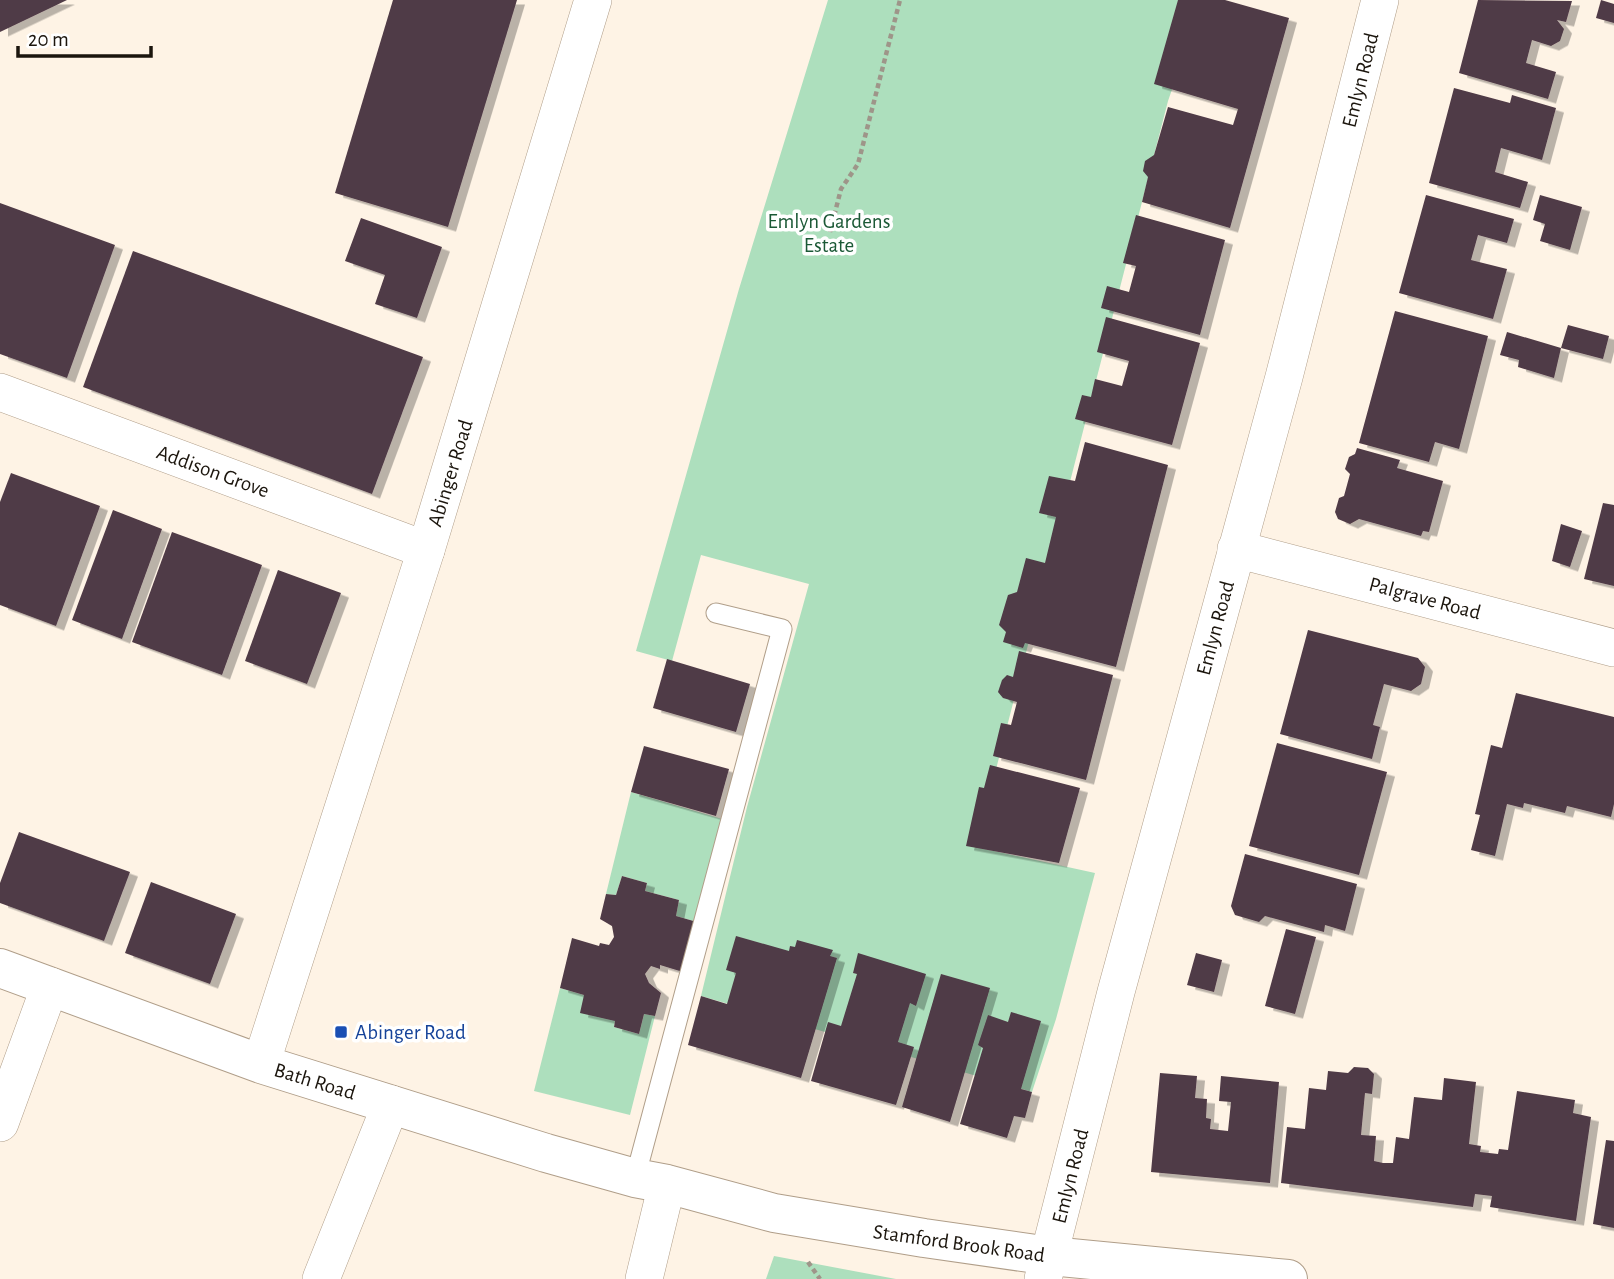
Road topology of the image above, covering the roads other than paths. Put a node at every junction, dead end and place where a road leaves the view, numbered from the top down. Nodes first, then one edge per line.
1 (593, 0) edge
2 (1380, 0) edge
3 (0, 392) edge
4 (1237, 549) junction
5 (426, 550) junction
6 (716, 613) dead end
7 (1614, 648) edge
8 (0, 968) edge
9 (51, 986) junction
10 (261, 1064) junction
11 (391, 1104) junction
12 (0, 1124) edge
13 (651, 1181) junction
14 (1047, 1268) edge
15 (321, 1279) edge
16 (644, 1279) edge
17 (1288, 1279) edge

1 - 5 street, Abinger Road
2 - 4 street, Emlyn Road
3 - 5 street, Addison Grove
4 - 7 street, Palgrave Road
4 - 14 street, Emlyn Road
5 - 10 street, Abinger Road
6 - 13 lane
8 - 9 main road, Bath Road
9 - 10 main road, Bath Road
9 - 12 street
10 - 11 main road, Bath Road
11 - 13 main road, Bath Road
11 - 15 street
13 - 14 main road, Stamford Brook Road
13 - 16 street
14 - 17 main road, Stamford Brook Road

